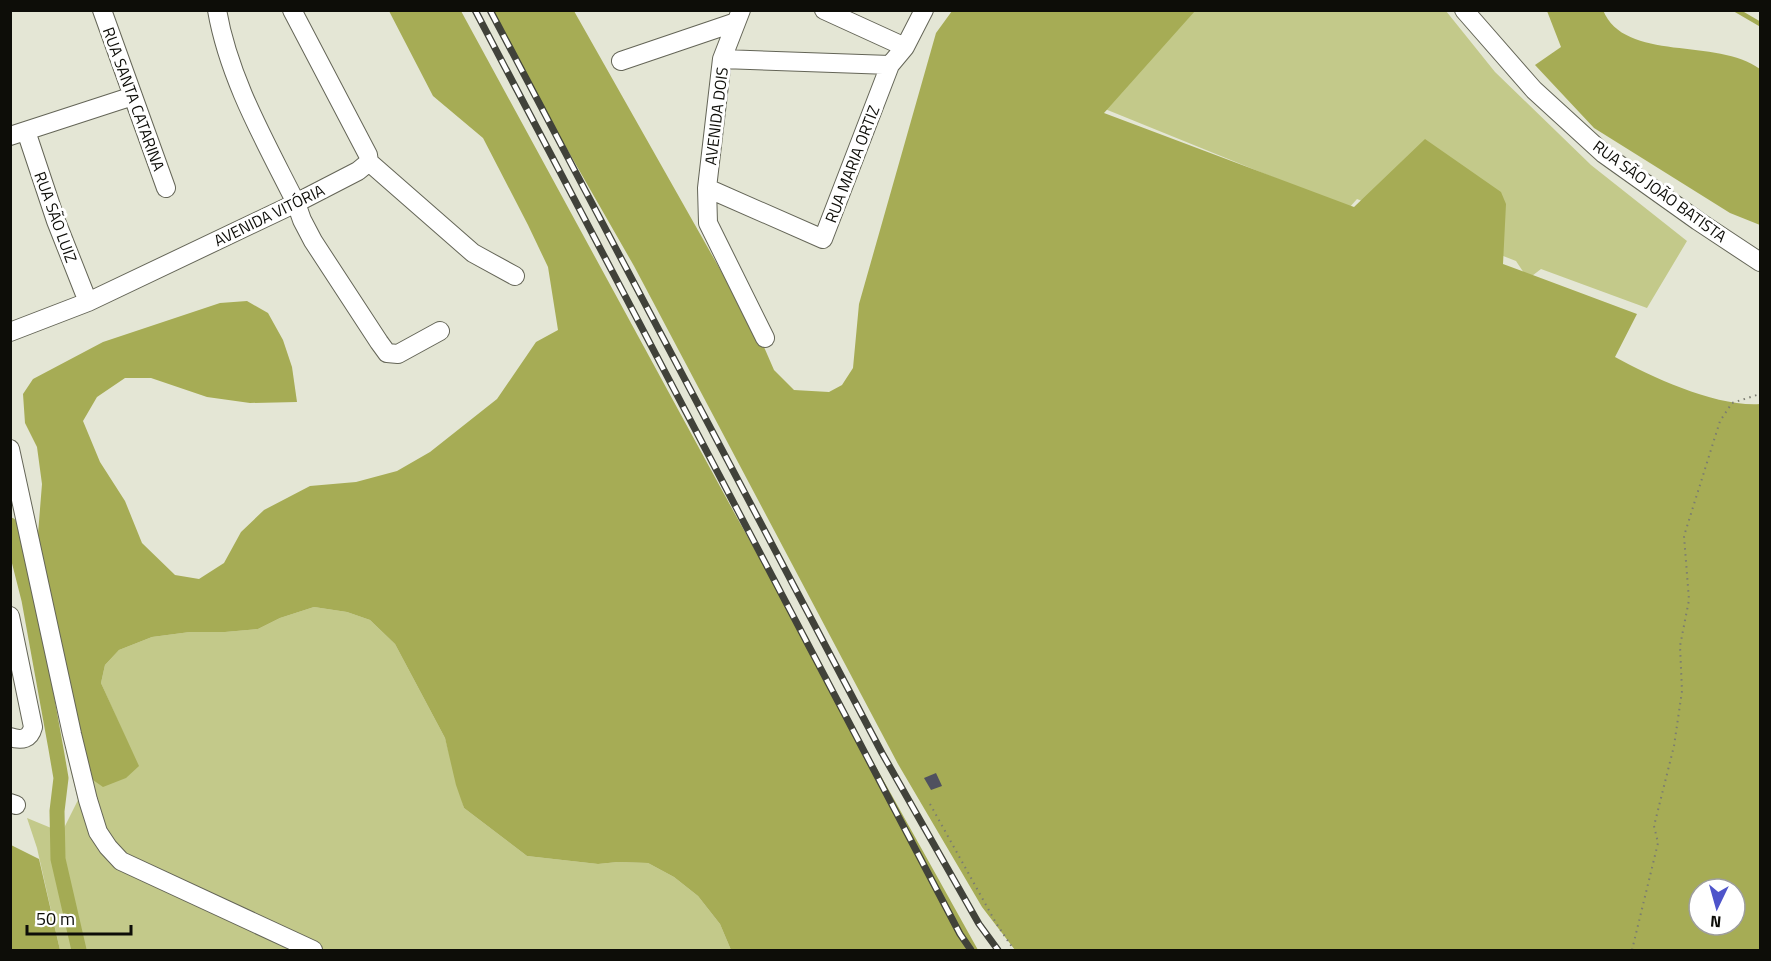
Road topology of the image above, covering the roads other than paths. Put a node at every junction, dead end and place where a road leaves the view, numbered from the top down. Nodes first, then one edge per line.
1 (102, 10) edge
2 (217, 10) edge
3 (292, 10) edge
4 (824, 10) edge
5 (924, 10) edge
6 (1464, 10) edge
7 (739, 16) edge
8 (905, 47) junction
9 (723, 59) junction
10 (621, 61) dead end
11 (890, 64) junction
12 (133, 96) junction
13 (18, 134) edge
14 (369, 162) junction
15 (166, 188) dead end
16 (707, 188) junction
17 (296, 203) junction
18 (1761, 262) edge
19 (515, 276) dead end
20 (88, 302) junction
21 (440, 331) dead end
22 (10, 332) edge
23 (765, 338) dead end
24 (10, 449) edge
25 (11, 618) edge
26 (17, 677) edge
27 (12, 737) edge
28 (313, 951) edge

1 - 12 street, RUA SANTA CATARINA
2 - 17 street
3 - 14 street
4 - 8 street
5 - 8 street, RUA MARIA ORTIZ
6 - 18 street, RUA SÃO JOÃO BATISTA
7 - 9 street, AVENIDA DOIS
7 - 10 street
8 - 11 street, RUA MARIA ORTIZ
9 - 11 street
9 - 16 street, AVENIDA DOIS
11 - 16 street, RUA MARIA ORTIZ
12 - 13 street, RUA SÃO LUIZ
12 - 15 street, RUA SANTA CATARINA
13 - 20 street, RUA SÃO LUIZ
14 - 17 street, AVENIDA VITÓRIA
14 - 19 street
16 - 23 street, AVENIDA DOIS
17 - 20 street, AVENIDA VITÓRIA
17 - 21 street
20 - 22 street, AVENIDA VITÓRIA
24 - 28 street
25 - 26 street
26 - 27 street

